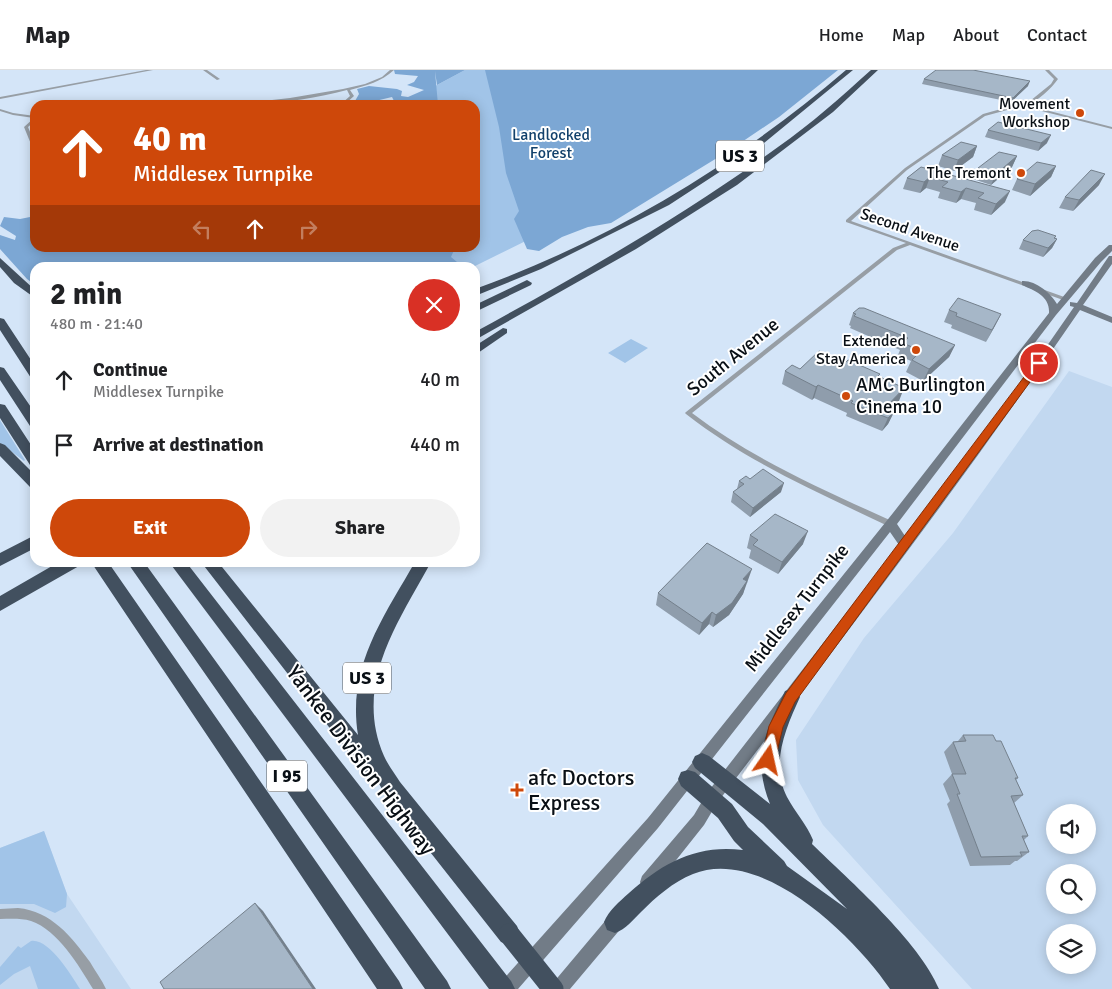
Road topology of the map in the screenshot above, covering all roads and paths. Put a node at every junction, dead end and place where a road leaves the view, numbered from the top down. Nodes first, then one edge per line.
1 (151, 70) edge
2 (205, 70) edge
3 (392, 70) edge
4 (850, 70) edge
5 (875, 70) edge
6 (1047, 70) edge
7 (218, 79) dead end
8 (348, 89) junction
9 (0, 98) edge
10 (279, 100) edge
11 (348, 100) edge
12 (1032, 106) junction
13 (1022, 107) junction
14 (0, 110) edge
15 (30, 117) edge
16 (30, 123) edge
17 (1112, 128) edge
18 (30, 137) edge
19 (621, 228) junction
20 (641, 243) junction
21 (911, 243) junction
22 (1112, 247) edge
23 (1112, 258) edge
24 (0, 261) edge
25 (1025, 283) junction
26 (30, 291) edge
27 (480, 291) edge
28 (1066, 299) junction
29 (1080, 304) junction
30 (480, 307) edge
31 (1053, 313) junction
32 (1112, 313) edge
33 (1112, 320) edge
34 (0, 321) edge
35 (8, 334) junction
36 (480, 334) edge
37 (480, 347) edge
38 (30, 355) edge
39 (30, 367) edge
40 (0, 371) edge
41 (0, 408) edge
42 (30, 415) edge
43 (0, 448) edge
44 (30, 454) edge
45 (30, 478) edge
46 (891, 524) junction
47 (30, 544) edge
48 (905, 545) junction
49 (0, 560) edge
50 (65, 567) edge
51 (102, 567) edge
52 (139, 567) edge
53 (181, 567) edge
54 (213, 567) edge
55 (420, 567) edge
56 (0, 604) edge
57 (790, 698) junction
58 (702, 762) junction
59 (688, 778) junction
60 (725, 781) junction
61 (400, 798) junction
62 (712, 798) junction
63 (829, 875) junction
64 (800, 887) junction
65 (0, 914) edge
66 (615, 922) junction
67 (100, 989) edge
68 (391, 989) edge
69 (439, 989) edge
70 (504, 989) edge
71 (553, 989) edge
72 (559, 989) edge
73 (904, 989) edge
74 (927, 989) edge

1 - 9 street
2 - 7 street
3 - 8 street
4 - 19 highway, US 3
5 - 20 highway, US 3
6 - 12 street
8 - 10 street
8 - 11 street
12 - 13 street, Second Avenue
12 - 13 street
12 - 17 street, Second Avenue
13 - 21 street, Second Avenue
14 - 15 street
16 - 18 street
19 - 27 highway
19 - 30 highway, US 3
20 - 36 highway
20 - 37 highway, US 3
21 - 25 street, Second Avenue
21 - 46 street, South Avenue
22 - 28 main road, Middlesex Turnpike
23 - 29 main road
24 - 26 highway
25 - 28 street, Second Avenue
25 - 31 main road
28 - 29 main road
28 - 31 main road, Middlesex Turnpike
29 - 32 main road
29 - 33 main road
29 - 48 main road
31 - 46 main road, Middlesex Turnpike
34 - 35 highway
35 - 38 highway
35 - 39 highway
40 - 42 highway
41 - 44 highway
43 - 45 highway
46 - 48 main road
46 - 58 main road, Middlesex Turnpike
47 - 49 highway
48 - 57 main road
50 - 56 highway
51 - 68 highway
52 - 69 highway, I 95
53 - 70 highway, Yankee Division Highway / I 95
54 - 61 highway
55 - 61 highway, US 3
57 - 60 main road
57 - 63 highway
58 - 59 main road, Middlesex Turnpike
58 - 60 highway
59 - 62 highway
59 - 70 main road, Middlesex Turnpike
60 - 62 main road
60 - 63 highway
61 - 71 highway, US 3, bridge
62 - 64 highway
62 - 66 main road
63 - 74 highway
64 - 66 highway
64 - 73 highway
65 - 67 street
66 - 72 main road

